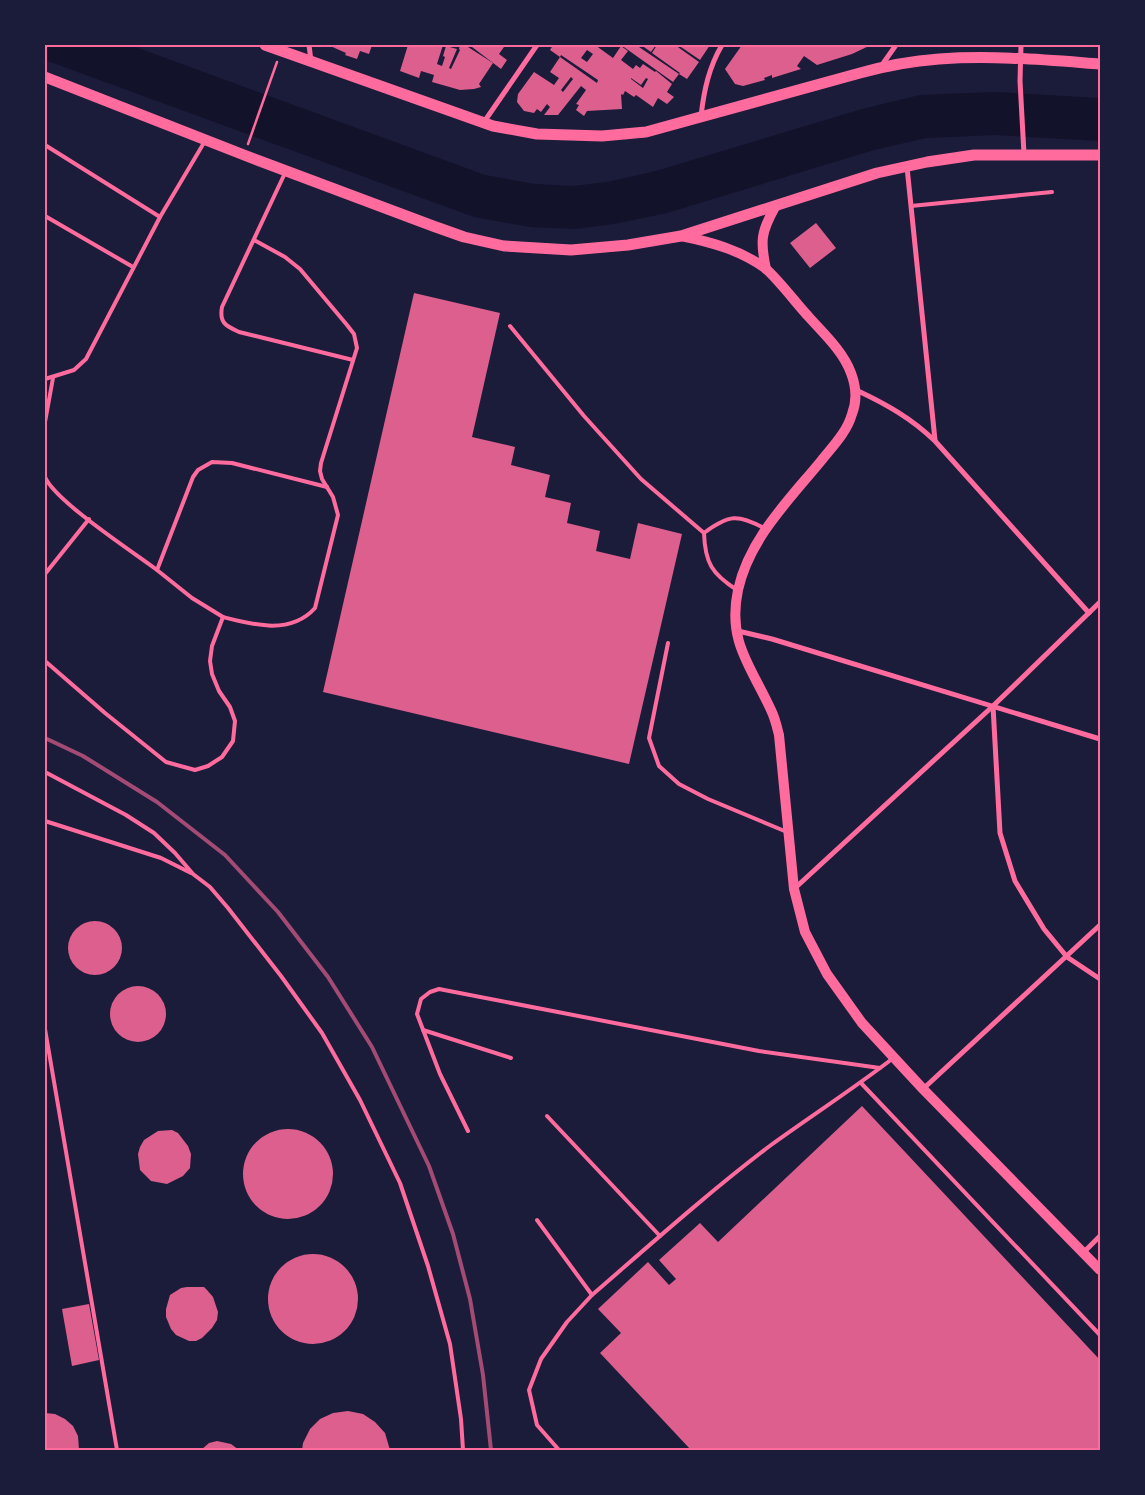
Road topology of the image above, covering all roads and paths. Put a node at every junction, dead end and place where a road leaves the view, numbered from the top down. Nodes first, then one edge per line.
1 (265, 45) edge
2 (309, 45) edge
3 (536, 45) edge
4 (722, 45) edge
5 (896, 45) edge
6 (1021, 45) edge
7 (281, 51) junction
8 (1020, 58) junction
9 (311, 61) junction
10 (1100, 64) edge
11 (881, 67) junction
12 (45, 77) edge
13 (701, 118) junction
14 (484, 122) junction
15 (251, 137) dead end
16 (206, 140) junction
17 (45, 145) edge
18 (1024, 154) junction
19 (1100, 155) edge
20 (907, 167) junction
21 (286, 171) junction
22 (1052, 192) dead end
23 (911, 206) junction
24 (775, 207) junction
25 (45, 216) edge
26 (160, 217) junction
27 (681, 236) junction
28 (254, 240) junction
29 (133, 267) junction
30 (766, 269) junction
31 (510, 326) dead end
32 (353, 360) junction
33 (53, 378) junction
34 (45, 379) edge
35 (856, 390) junction
36 (45, 422) edge
37 (935, 441) junction
38 (45, 477) edge
39 (327, 487) junction
40 (89, 519) junction
41 (766, 529) junction
42 (704, 534) junction
43 (157, 570) junction
44 (45, 574) edge
45 (738, 591) junction
46 (1100, 602) edge
47 (1089, 613) junction
48 (223, 617) junction
49 (737, 630) junction
50 (668, 643) dead end
51 (45, 661) edge
52 (993, 706) junction
53 (1100, 739) edge
54 (45, 772) edge
55 (45, 821) edge
56 (789, 833) junction
57 (193, 874) junction
58 (794, 889) junction
59 (1100, 925) edge
60 (1067, 957) junction
61 (1100, 979) edge
62 (45, 1029) edge
63 (423, 1030) junction
64 (511, 1058) dead end
65 (894, 1058) junction
66 (880, 1068) junction
67 (860, 1083) junction
68 (923, 1089) junction
69 (547, 1116) dead end
70 (468, 1131) dead end
71 (537, 1220) dead end
72 (660, 1236) junction
73 (1100, 1236) edge
74 (1084, 1252) junction
75 (1100, 1270) edge
76 (592, 1295) junction
77 (1100, 1335) edge
78 (117, 1450) edge
79 (463, 1450) edge
80 (559, 1450) edge

1 - 7 highway
2 - 9 street
3 - 14 street
4 - 13 street
5 - 11 street
6 - 8 street
7 - 9 highway
7 - 15 path
8 - 10 highway
8 - 11 highway
8 - 18 street
9 - 14 highway
11 - 13 highway
12 - 16 highway
13 - 14 highway
16 - 21 highway
16 - 26 lane
17 - 26 lane
18 - 19 highway
18 - 20 highway
20 - 23 street
20 - 24 highway
21 - 27 highway
21 - 28 lane
22 - 23 lane
23 - 37 street
24 - 27 highway
24 - 30 main road
25 - 29 lane
26 - 29 lane
27 - 30 main road
28 - 32 lane
28 - 32 lane
29 - 33 lane
30 - 35 main road
31 - 42 lane
32 - 39 lane
33 - 34 lane
33 - 36 lane
35 - 37 street
35 - 41 main road
37 - 47 street
38 - 40 lane
39 - 43 lane
39 - 48 lane
40 - 43 lane
40 - 44 lane
41 - 42 lane
41 - 45 main road
42 - 45 lane
43 - 48 lane
45 - 49 main road
46 - 47 street
47 - 52 street
48 - 51 lane
49 - 52 street
49 - 56 main road
50 - 56 lane
52 - 53 street
52 - 58 street
52 - 60 street
54 - 57 lane
55 - 57 lane
56 - 58 main road
57 - 79 lane
58 - 65 main road
59 - 60 street
60 - 61 street
60 - 68 street
62 - 78 lane
63 - 64 lane
63 - 66 lane
63 - 70 lane
65 - 66 lane
65 - 68 main road
66 - 67 lane
67 - 72 lane
67 - 77 lane
68 - 74 main road
69 - 72 lane
71 - 76 lane
72 - 76 lane
73 - 74 street
74 - 75 main road
76 - 80 lane

